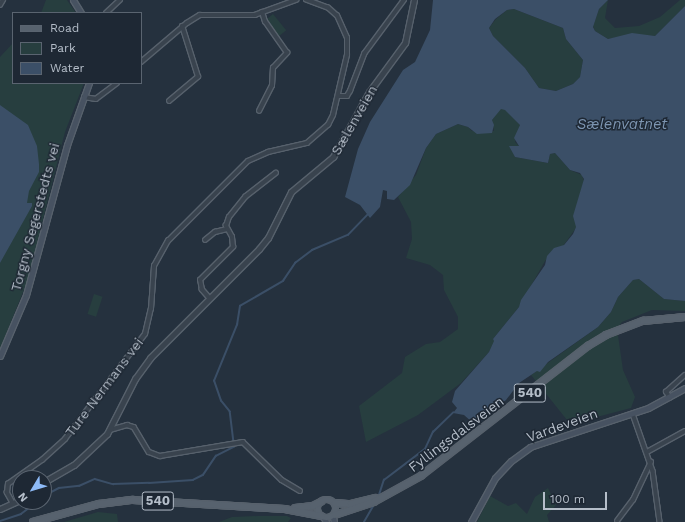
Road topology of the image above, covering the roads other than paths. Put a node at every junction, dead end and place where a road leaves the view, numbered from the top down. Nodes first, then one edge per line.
1 (3, 0) edge
2 (73, 0) edge
3 (120, 0) edge
4 (296, 0) edge
5 (306, 0) edge
6 (404, 0) edge
7 (414, 0) edge
8 (0, 5) edge
9 (80, 12) edge
10 (107, 12) edge
11 (262, 12) junction
12 (182, 26) junction
13 (142, 61) edge
14 (89, 84) edge
15 (116, 84) edge
16 (338, 96) junction
17 (84, 97) junction
18 (169, 101) dead end
19 (258, 111) dead end
20 (276, 173) dead end
21 (227, 230) junction
22 (206, 240) dead end
23 (209, 298) junction
24 (685, 317) edge
25 (0, 356) edge
26 (685, 374) edge
27 (685, 388) edge
28 (670, 398) junction
29 (633, 414) junction
30 (110, 430) junction
31 (685, 431) edge
32 (647, 452) junction
33 (651, 462) junction
34 (28, 470) edge
35 (52, 477) edge
36 (12, 481) edge
37 (300, 491) dead end
38 (386, 496) junction
39 (12, 502) edge
40 (322, 502) junction
41 (335, 503) junction
42 (12, 504) edge
43 (285, 509) junction
44 (0, 510) edge
45 (334, 518) edge
46 (324, 519) edge
47 (617, 521) edge
48 (33, 522) edge
49 (471, 522) edge
50 (660, 522) edge

1 - 8 street
2 - 9 main road
3 - 10 street
4 - 11 street
5 - 16 street, Ture Nermans vei
6 - 16 street
7 - 23 street, Sælenveien
11 - 12 street
11 - 19 street
12 - 13 street
12 - 18 street
14 - 17 main road, Torgny Segerstedts vei
15 - 17 street
16 - 34 street, Ture Nermans vei
17 - 25 main road, Torgny Segerstedts vei
20 - 21 street
21 - 22 street
21 - 23 street
23 - 30 street, Sælenveien
24 - 38 main road, Fyllingsdalsveien / 540
26 - 28 street
27 - 28 main road, Vardeveien
28 - 29 main road, Vardeveien
29 - 32 street
29 - 49 main road, Vardeveien
30 - 35 street, Sælenveien
30 - 37 street
31 - 32 street
32 - 33 street
33 - 47 street
33 - 50 street
36 - 39 street, Ture Nermans vei
38 - 41 main road, Fyllingsdalsveien / 540
38 - 45 main road, Fyllingsdalsveien / 540
40 - 41 main road, 540
40 - 43 main road, 540
40 - 46 main road
41 - 45 main road
42 - 44 street
43 - 46 main road, 540
43 - 48 main road, 540
45 - 46 main road, 540

